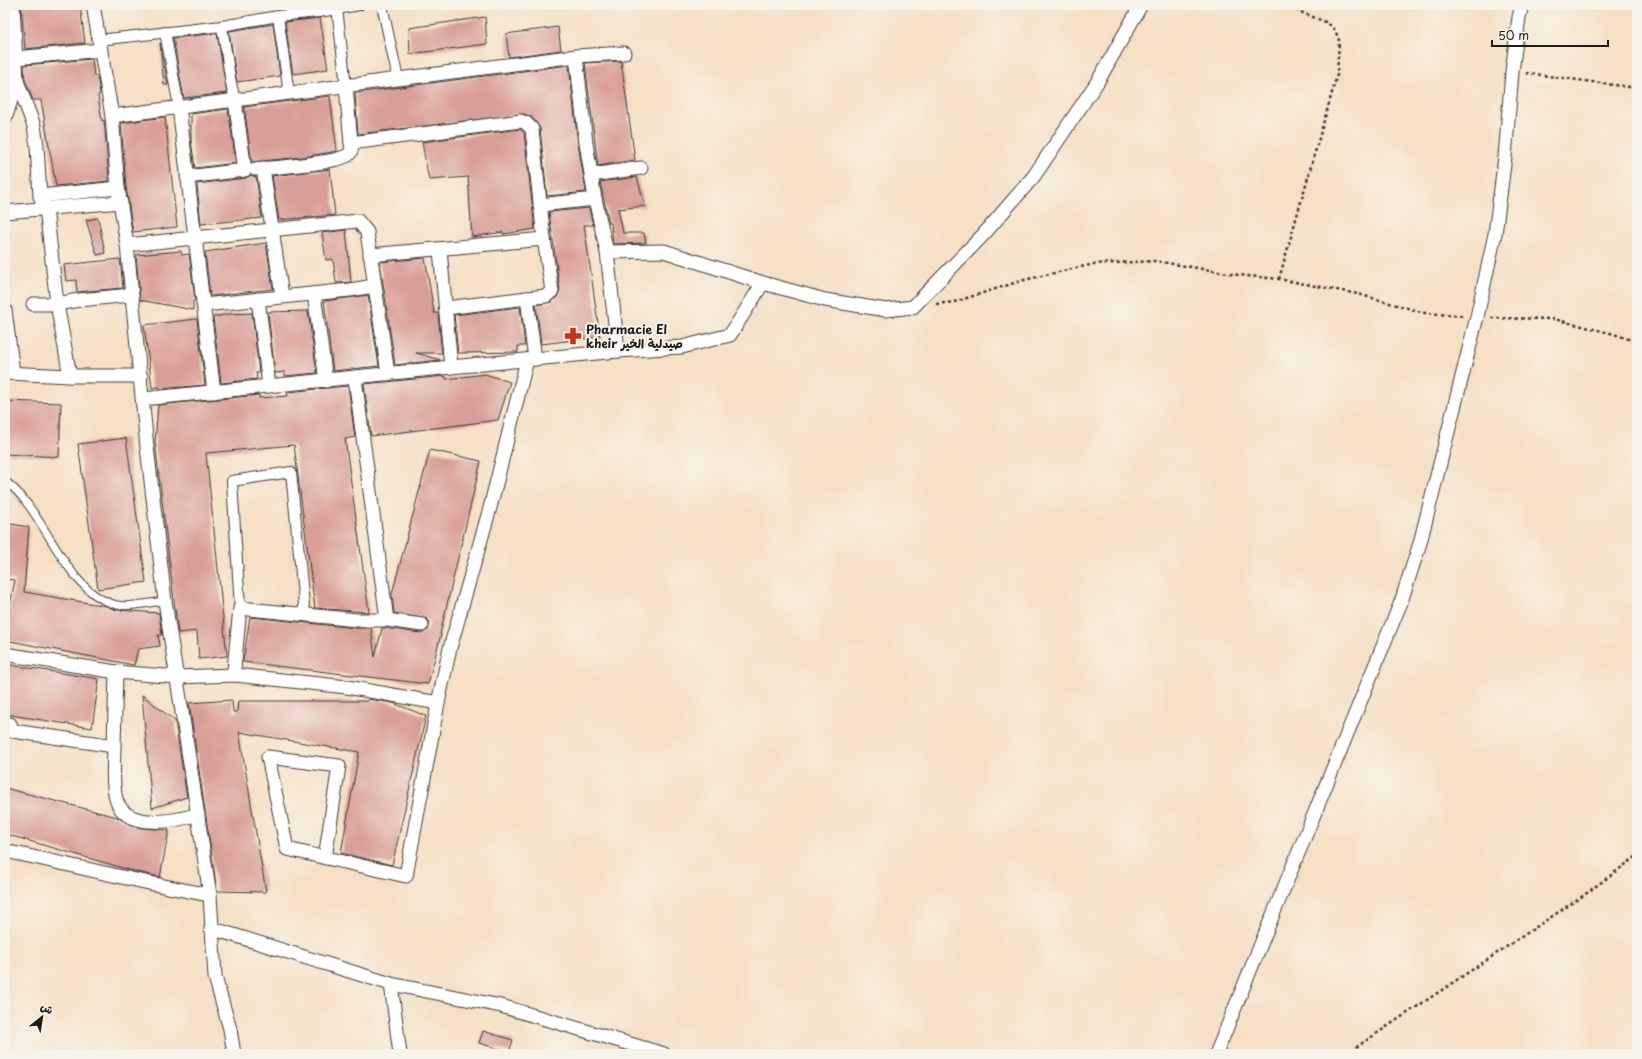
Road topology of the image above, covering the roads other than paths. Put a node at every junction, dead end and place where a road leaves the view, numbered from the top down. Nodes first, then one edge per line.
1 (13, 5) edge
2 (93, 5) edge
3 (359, 5) edge
4 (382, 5) edge
5 (1141, 5) edge
6 (1522, 5) edge
7 (337, 8) junction
8 (278, 16) junction
9 (222, 26) junction
10 (165, 32) junction
11 (100, 45) junction
12 (624, 53) dead end
13 (576, 56) junction
14 (10, 57) edge
15 (398, 79) junction
16 (17, 81) junction
17 (346, 86) junction
18 (288, 94) junction
19 (235, 100) junction
20 (179, 107) junction
21 (112, 116) junction
22 (5, 119) edge
23 (352, 143) junction
24 (262, 168) junction
25 (641, 168) dead end
26 (245, 170) junction
27 (592, 175) junction
28 (187, 177) junction
29 (118, 188) junction
30 (40, 196) junction
31 (596, 199) junction
32 (121, 202) junction
33 (540, 205) junction
34 (46, 208) junction
35 (5, 212) edge
36 (272, 230) junction
37 (195, 238) junction
38 (544, 240) junction
39 (127, 246) junction
40 (440, 250) junction
41 (607, 252) junction
42 (370, 255) junction
43 (763, 283) junction
44 (374, 286) junction
45 (314, 294) junction
46 (131, 295) junction
47 (282, 296) junction
48 (527, 298) junction
49 (258, 299) junction
50 (33, 304) dead end
51 (56, 304) junction
52 (204, 305) junction
53 (446, 308) junction
54 (5, 310) edge
55 (618, 351) junction
56 (531, 360) junction
57 (451, 367) junction
58 (9, 373) edge
59 (388, 374) junction
60 (70, 376) junction
61 (141, 376) junction
62 (355, 378) junction
63 (326, 381) junction
64 (269, 386) junction
65 (214, 392) junction
66 (143, 399) junction
67 (5, 480) edge
68 (165, 601) junction
69 (240, 608) junction
70 (305, 615) junction
71 (388, 620) junction
72 (422, 625) dead end
73 (5, 654) edge
74 (116, 672) junction
75 (235, 675) junction
76 (176, 677) junction
77 (438, 704) junction
78 (5, 726) edge
79 (114, 746) junction
80 (198, 814) junction
81 (5, 851) edge
82 (325, 858) junction
83 (210, 895) junction
84 (211, 928) junction
85 (391, 984) junction
86 (234, 1054) edge
87 (400, 1054) edge
88 (664, 1054) edge
89 (1216, 1054) edge

1 - 14 street
2 - 11 street
3 - 7 street
4 - 15 street
5 - 43 street
6 - 89 street
7 - 8 street
7 - 17 street
8 - 9 street
8 - 18 street
9 - 10 street
9 - 19 street
10 - 11 street
10 - 20 street
11 - 14 street
11 - 21 street
12 - 13 street
13 - 15 street
13 - 27 street
14 - 16 street
15 - 17 street
16 - 22 street
16 - 30 street
17 - 18 street
17 - 23 street
18 - 19 street
19 - 20 street
19 - 26 street
20 - 21 street
20 - 28 street
21 - 29 street
23 - 24 street
23 - 33 street
24 - 26 street
24 - 36 street
25 - 27 street
26 - 28 street
27 - 31 street
28 - 37 street
29 - 30 street
29 - 32 street
30 - 34 street
31 - 33 street
31 - 41 street
32 - 34 street
32 - 39 street
33 - 38 street
34 - 35 street
34 - 51 street
36 - 37 street
36 - 42 street
36 - 47 street
37 - 39 street
37 - 52 street
38 - 40 street
38 - 48 street
39 - 46 street
40 - 42 street
40 - 53 street
41 - 43 street
41 - 55 street
42 - 44 street
43 - 55 street
44 - 45 street
44 - 59 street
45 - 47 street
45 - 63 street
46 - 51 street
46 - 61 street
47 - 49 street
48 - 53 street
48 - 56 street
49 - 52 street
49 - 64 street
50 - 51 street
51 - 60 street
52 - 65 street
53 - 57 street
54 - 58 street
55 - 56 street
56 - 57 street
56 - 77 street
57 - 59 street
58 - 60 street
59 - 62 street
60 - 61 street
61 - 66 street
62 - 63 street
62 - 71 street
63 - 64 street
64 - 65 street
65 - 66 street
66 - 68 street
67 - 68 lane
68 - 76 street
69 - 70 street
69 - 70 street
69 - 75 street
70 - 71 street
71 - 72 street
73 - 74 street
74 - 76 street
74 - 79 street
75 - 76 street
75 - 77 street
76 - 80 street
77 - 82 street
78 - 79 street
79 - 80 street
80 - 83 street
81 - 83 street
82 - 82 street
83 - 84 street
84 - 85 street
84 - 86 street
85 - 87 street
85 - 88 street

